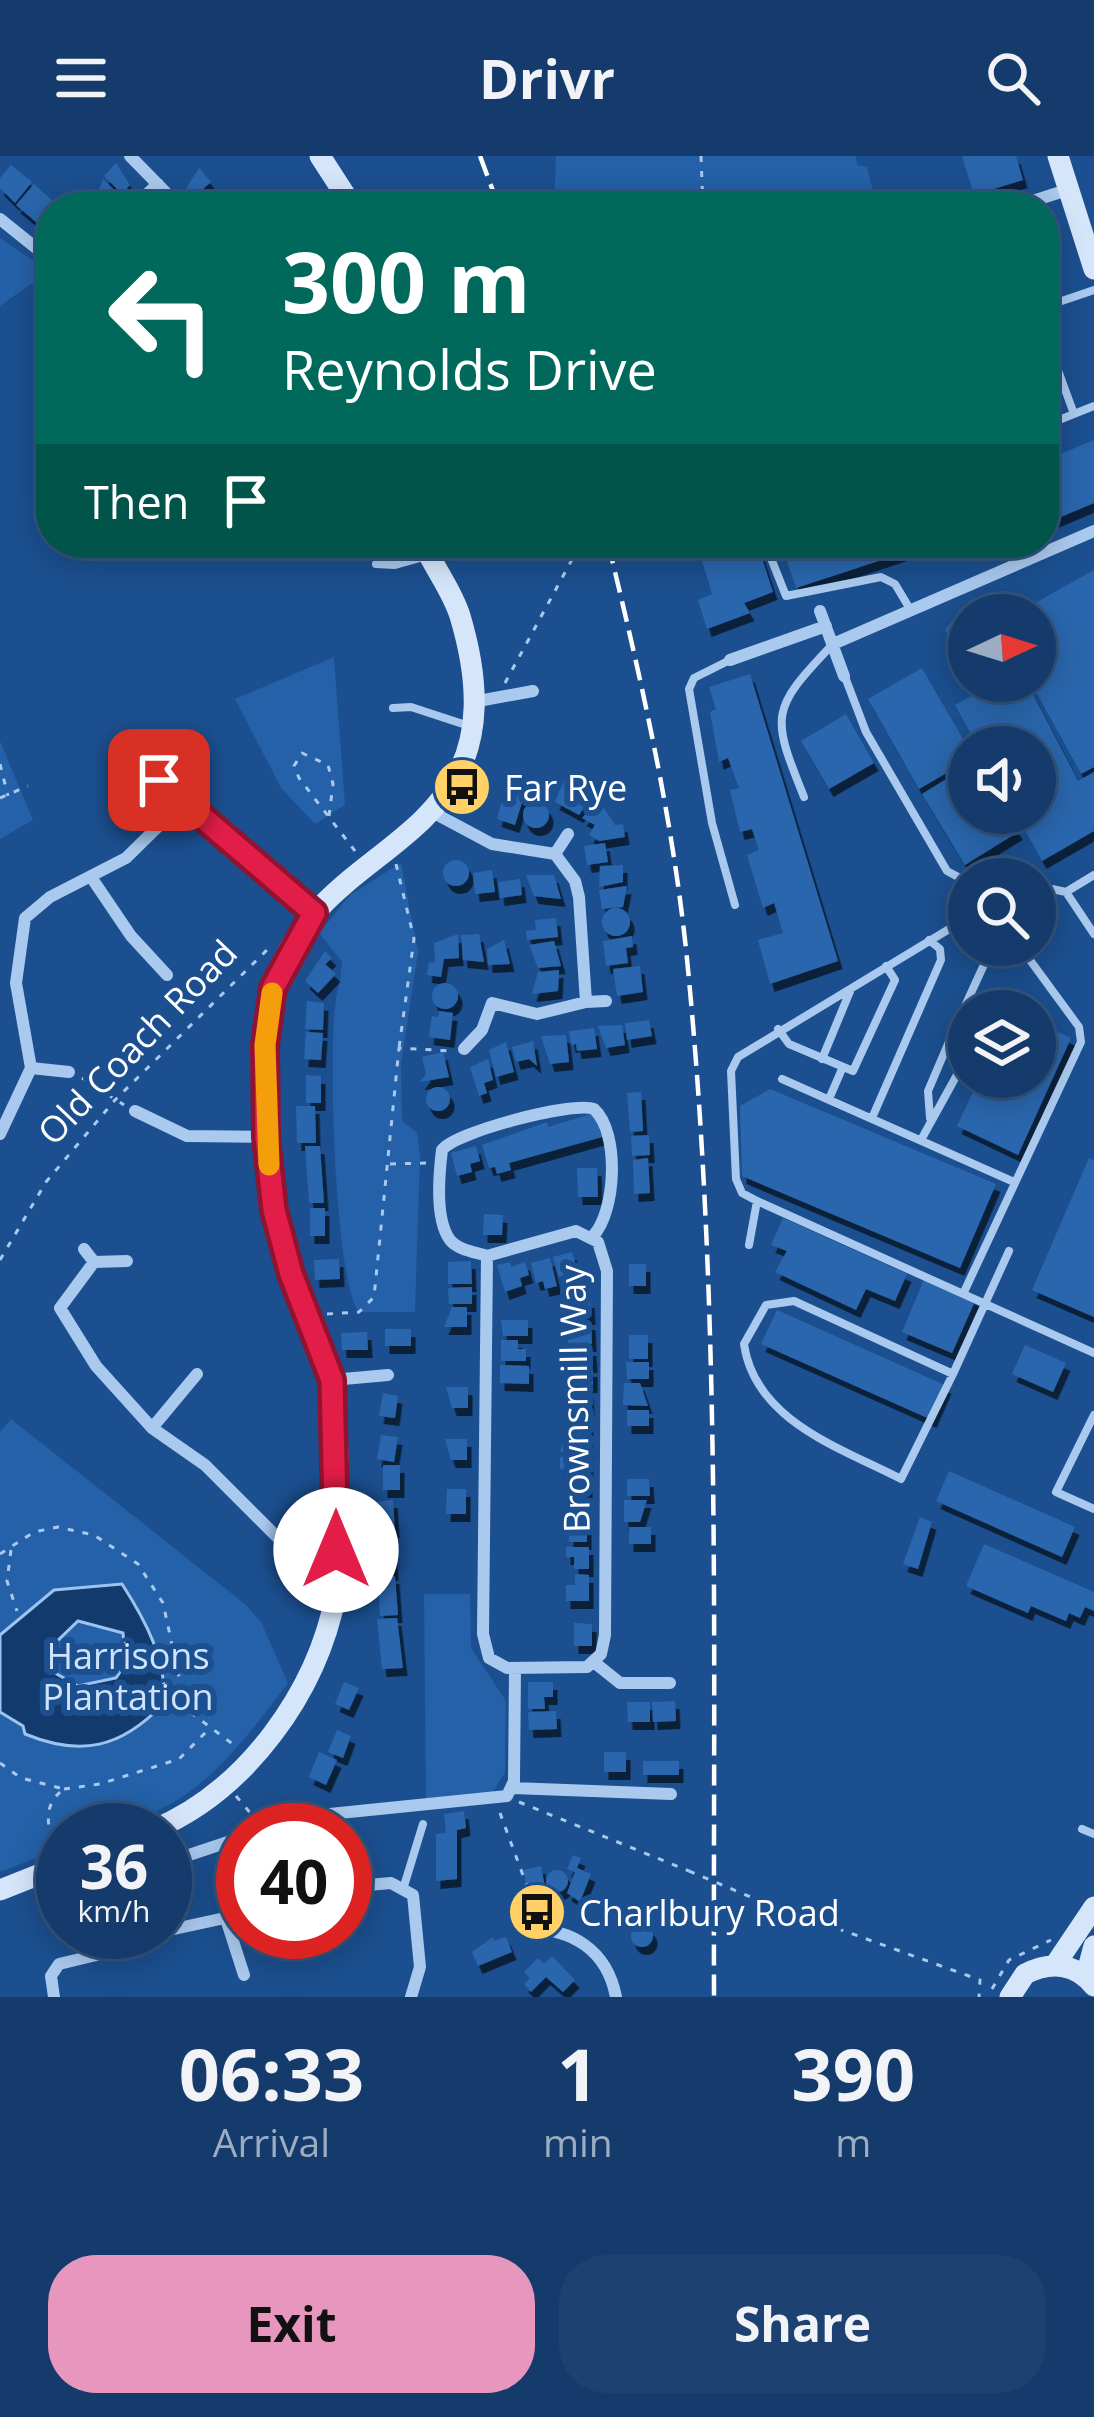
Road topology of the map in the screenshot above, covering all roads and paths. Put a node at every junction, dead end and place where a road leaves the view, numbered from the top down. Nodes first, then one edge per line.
1 (130, 156) edge
2 (320, 156) edge
3 (701, 156) edge
4 (1058, 156) edge
5 (158, 184) junction
6 (1067, 190) junction
7 (149, 192) edge
8 (166, 192) edge
9 (343, 192) edge
10 (702, 192) edge
11 (1059, 193) edge
12 (0, 219) edge
13 (36, 248) edge
14 (1094, 269) edge
15 (1094, 290) edge
16 (1059, 303) edge
17 (1059, 372) edge
18 (1094, 406) edge
19 (1074, 413) junction
20 (1059, 420) edge
21 (1094, 531) edge
22 (1059, 546) edge
23 (409, 558) edge
24 (431, 558) edge
25 (572, 558) edge
26 (770, 558) edge
27 (1031, 558) edge
28 (376, 564) dead end
29 (814, 595) junction
30 (820, 610) joint
31 (910, 610) junction
32 (826, 626) junction
33 (832, 644) junction
34 (730, 660) joint
35 (844, 676) joint
36 (533, 691) dead end
37 (500, 696) junction
38 (473, 702) junction
39 (393, 708) dead end
40 (470, 726) junction
41 (0, 764) edge
42 (159, 780) dead end
43 (28, 786) dead end
44 (8, 796) junction
45 (804, 797) dead end
46 (0, 798) edge
47 (181, 804) junction
48 (434, 813) junction
49 (328, 816) junction
50 (568, 834) dead end
51 (393, 850) junction
52 (555, 854) junction
53 (367, 867) junction
54 (948, 872) edge
55 (1094, 875) edge
56 (91, 877) junction
57 (1056, 890) edge
58 (1066, 892) junction
59 (734, 905) dead end
60 (314, 913) junction
61 (948, 929) edge
62 (1094, 934) edge
63 (928, 940) junction
64 (289, 951) junction
65 (16, 954) junction
66 (0, 955) edge
67 (886, 966) junction
68 (1036, 966) edge
69 (167, 975) dead end
70 (852, 986) junction
71 (605, 1001) dead end
72 (586, 1002) junction
73 (778, 1029) junction
74 (948, 1044) edge
75 (399, 1048) junction
76 (464, 1048) joint
77 (822, 1060) junction
78 (31, 1068) junction
79 (842, 1069) junction
80 (69, 1072) joint
81 (782, 1078) dead end
82 (948, 1097) edge
83 (829, 1099) junction
84 (115, 1100) junction
85 (135, 1111) joint
86 (872, 1118) junction
87 (930, 1120) junction
88 (0, 1134) edge
89 (266, 1137) junction
90 (921, 1139) junction
91 (441, 1158) junction
92 (389, 1164) junction
93 (1015, 1182) junction
94 (757, 1201) junction
95 (593, 1236) junction
96 (749, 1245) dead end
97 (84, 1249) dead end
98 (1009, 1251) dead end
99 (487, 1256) junction
100 (0, 1260) edge
101 (127, 1261) dead end
102 (94, 1262) junction
103 (964, 1292) junction
104 (988, 1302) junction
105 (43, 1308) dead end
106 (60, 1309) junction
107 (310, 1322) junction
108 (1094, 1352) edge
109 (96, 1366) junction
110 (197, 1374) dead end
111 (953, 1374) junction
112 (388, 1375) dead end
113 (79, 1376) dead end
114 (332, 1380) junction
115 (1094, 1415) edge
116 (152, 1428) junction
117 (1094, 1509) edge
118 (11, 1550) junction
119 (336, 1550) junction
120 (0, 1554) edge
121 (0, 1574) edge
122 (7, 1581) junction
123 (17, 1611) dead end
124 (595, 1663) junction
125 (515, 1669) junction
126 (670, 1683) dead end
127 (211, 1727) junction
128 (251, 1757) junction
129 (0, 1763) edge
130 (228, 1785) junction
131 (512, 1788) junction
132 (64, 1789) junction
133 (671, 1793) dead end
134 (485, 1799) junction
135 (51, 1803) edge
136 (242, 1803) edge
137 (372, 1809) edge
138 (192, 1811) edge
139 (423, 1824) dead end
140 (1082, 1829) dead end
141 (1094, 1834) edge
142 (36, 1876) edge
143 (404, 1886) junction
144 (372, 1887) edge
145 (0, 1890) edge
146 (1094, 1907) edge
147 (545, 1928) junction
148 (526, 1929) dead end
149 (1094, 1946) edge
150 (80, 1959) edge
151 (239, 1959) edge
152 (1055, 1965) junction
153 (244, 1975) dead end
154 (1090, 1981) edge
155 (54, 1997) edge
156 (411, 1997) edge
157 (616, 1997) edge
158 (979, 1997) edge
159 (1010, 1997) edge

1 - 5 street
2 - 9 street
3 - 10 path
4 - 6 street
5 - 7 street
5 - 8 street
6 - 11 street
6 - 14 street
12 - 13 street
15 - 16 lane
17 - 19 lane
18 - 19 lane
19 - 20 lane
21 - 22 street
23 - 28 lane
24 - 38 street
25 - 37 path
26 - 29 lane
27 - 31 street
29 - 30 lane
29 - 31 lane
30 - 32 street
31 - 33 street
32 - 33 street
32 - 34 street
33 - 35 street
33 - 45 lane
34 - 59 lane
35 - 54 lane
36 - 37 street
37 - 38 street
38 - 40 street
39 - 40 lane
40 - 48 street
41 - 44 path
42 - 47 street
43 - 44 path
44 - 46 path
47 - 56 street
47 - 60 street
48 - 51 street
48 - 52 street
49 - 49 path
49 - 53 path
50 - 52 street
51 - 53 street
51 - 75 path
52 - 72 street
53 - 60 street
55 - 58 lane
56 - 65 street
56 - 69 street
57 - 58 lane
58 - 62 lane
60 - 64 street
61 - 63 lane
63 - 67 lane
63 - 86 lane
64 - 84 path, Old Coach Road
64 - 89 street
65 - 66 street
65 - 78 street
67 - 70 lane
67 - 79 lane
68 - 93 lane
70 - 73 lane
70 - 77 lane
71 - 72 street
72 - 76 street
73 - 77 lane
73 - 94 lane
74 - 87 lane
75 - 76 path
75 - 92 path
77 - 79 lane
78 - 80 street
78 - 88 street
79 - 83 lane
80 - 84 path
81 - 83 lane
82 - 87 lane
83 - 86 lane
84 - 85 path
84 - 100 path, Old Coach Road
85 - 89 street
86 - 90 lane
87 - 90 lane
89 - 107 street
90 - 93 lane
91 - 92 path
91 - 95 street
91 - 99 street
92 - 107 path
93 - 103 lane
94 - 96 lane
94 - 103 lane
95 - 99 street, Brownsmill Way
95 - 124 street, Brownsmill Way
97 - 102 street
98 - 104 lane
99 - 125 street
101 - 102 street
102 - 106 street
103 - 104 lane
104 - 108 lane
104 - 111 lane
105 - 106 street
106 - 109 street
107 - 114 street
109 - 113 street
109 - 116 street
110 - 116 street
111 - 111 lane
112 - 114 street
114 - 119 street
115 - 117 lane
116 - 119 street
118 - 120 path
118 - 122 path
118 - 127 path
119 - 128 street
121 - 122 path
122 - 123 path
124 - 125 street
124 - 126 street
125 - 131 street
127 - 128 path
127 - 132 path
128 - 130 street
129 - 132 path
130 - 136 path
130 - 138 street
131 - 133 street
131 - 134 street
131 - 158 path, bridge
132 - 135 path
134 - 137 street
134 - 147 path
139 - 143 lane
140 - 141 lane
142 - 145 street
143 - 144 street
143 - 156 street
146 - 152 street
147 - 148 street
147 - 157 street
149 - 154 street
150 - 155 street
151 - 153 street
152 - 154 street
152 - 159 street

